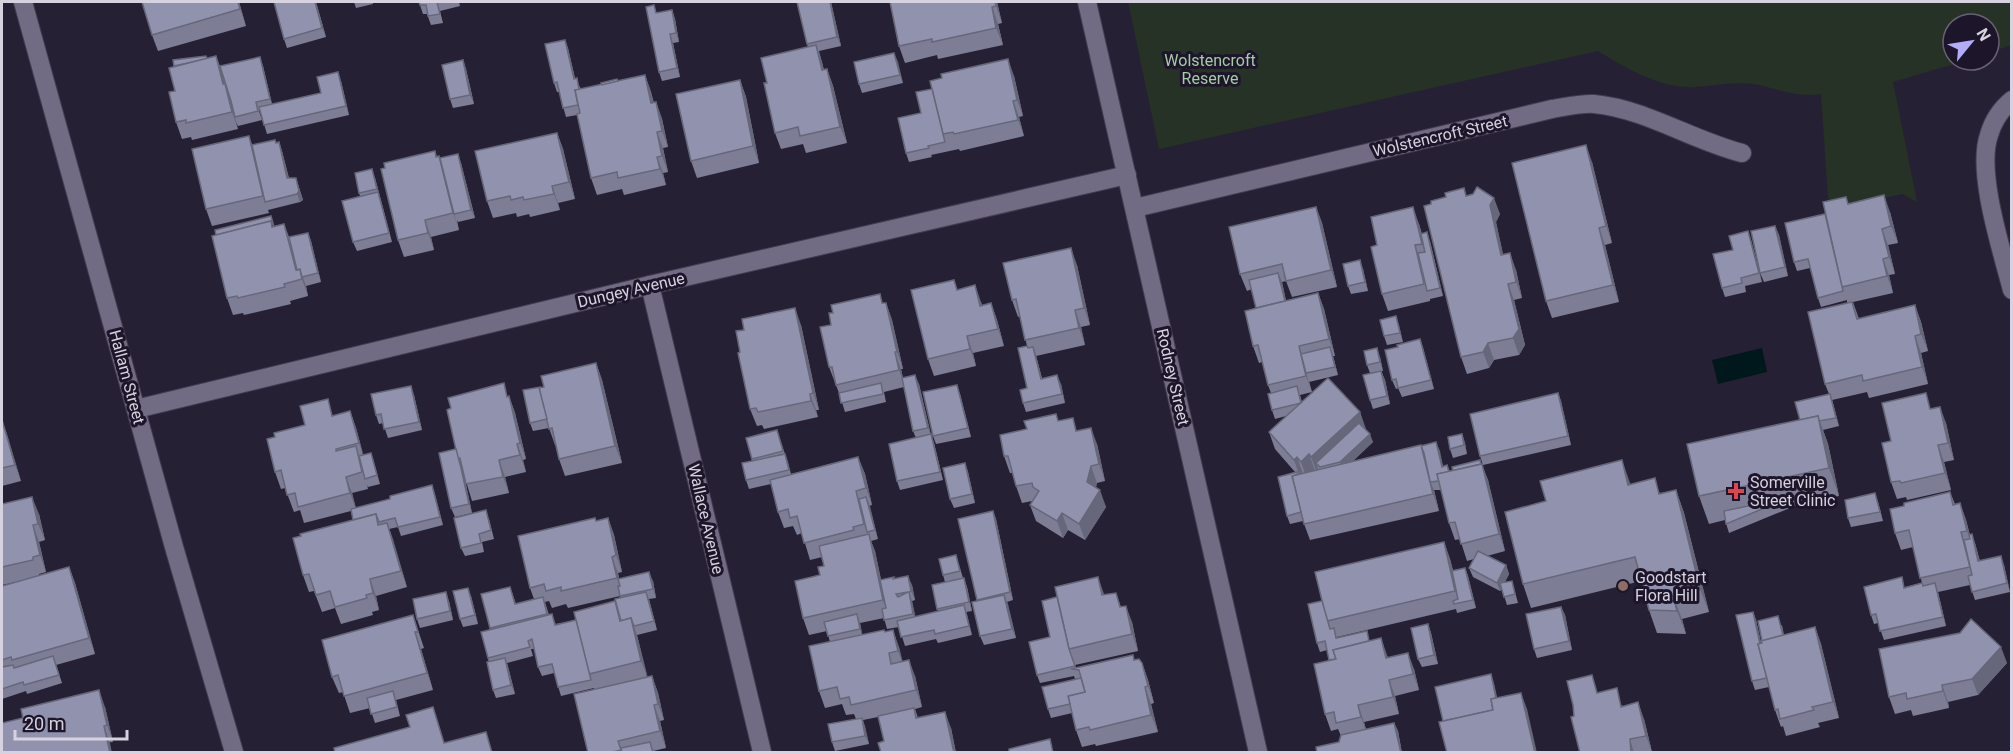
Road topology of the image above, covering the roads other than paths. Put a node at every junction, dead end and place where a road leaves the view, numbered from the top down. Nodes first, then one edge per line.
1 (23, 2) edge
2 (1087, 2) edge
3 (2012, 100) edge
4 (1742, 153) dead end
5 (1127, 174) junction
6 (1135, 208) junction
7 (650, 285) junction
8 (2012, 290) edge
9 (136, 408) junction
10 (234, 753) edge
11 (762, 753) edge
12 (1258, 753) edge

1 - 9 street, Hallam Street
2 - 5 street, Rodney Street
3 - 8 street
4 - 6 street, Wolstencroft Street
5 - 6 street, Rodney Street
5 - 7 street, Dungey Avenue
6 - 12 street, Rodney Street
7 - 9 street, Dungey Avenue
7 - 11 street, Wallace Avenue
9 - 10 street, Hallam Street

